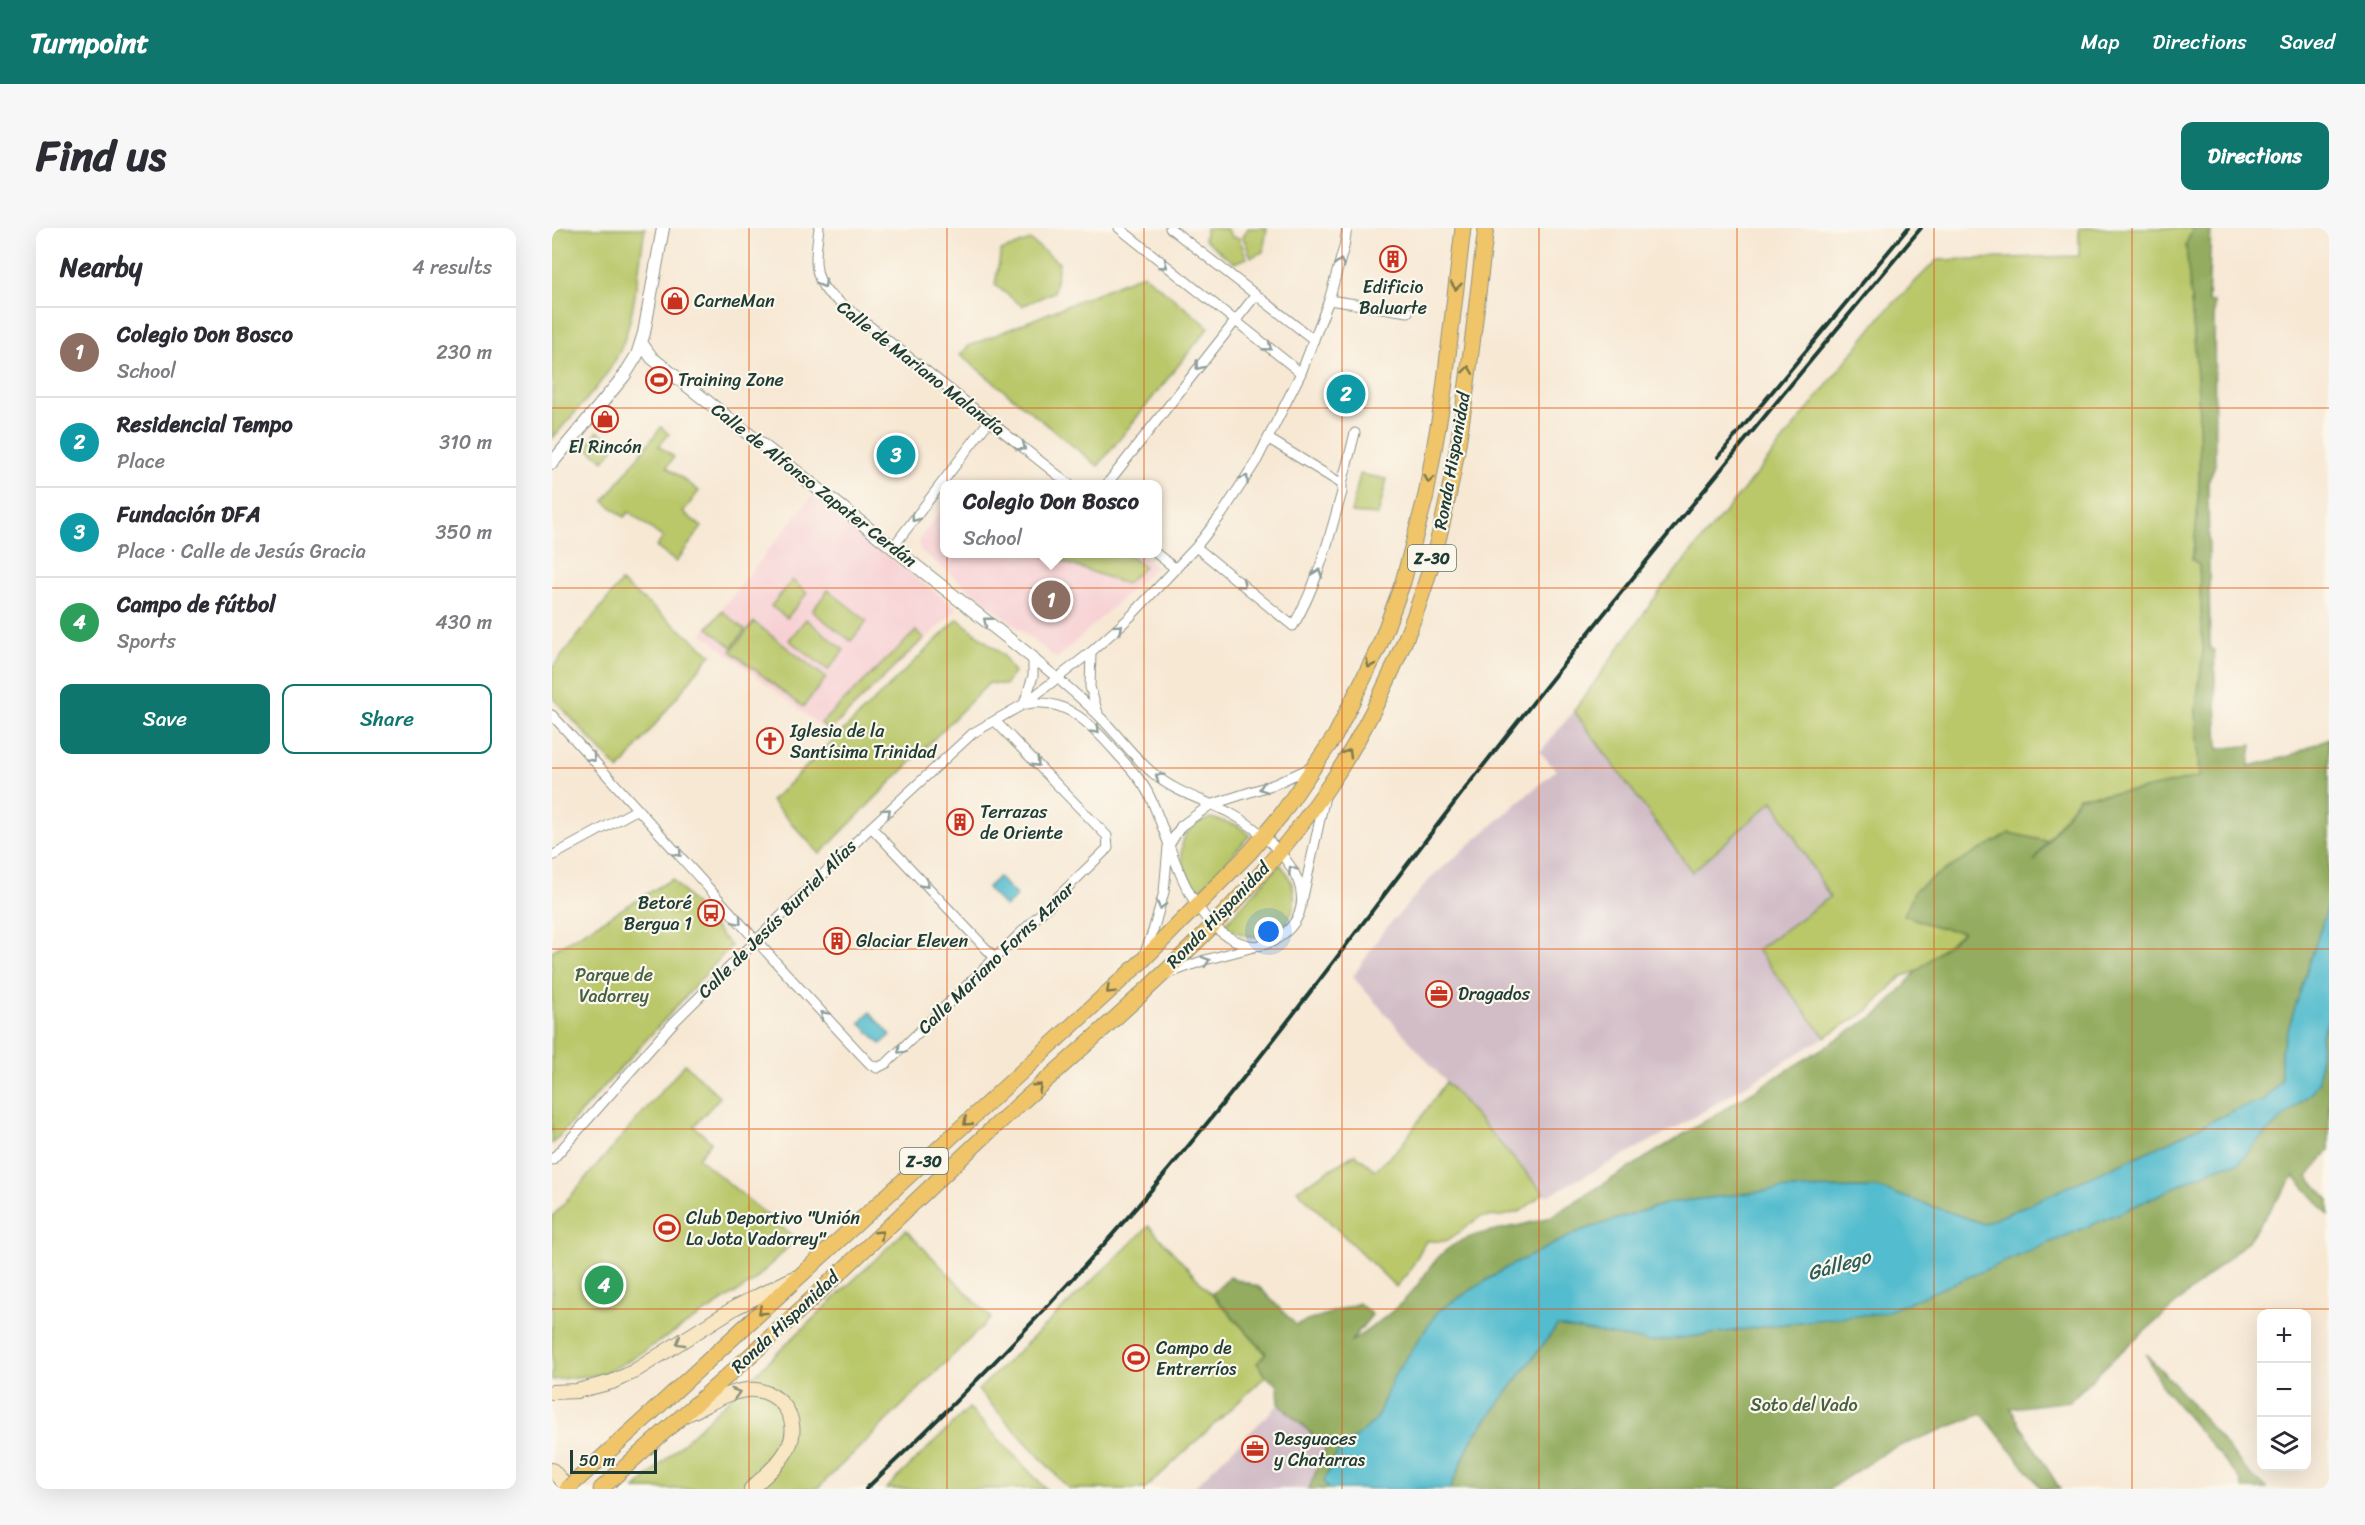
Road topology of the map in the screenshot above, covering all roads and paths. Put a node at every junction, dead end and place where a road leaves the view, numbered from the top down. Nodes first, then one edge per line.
1 (663, 228) edge
2 (819, 228) edge
3 (1120, 228) edge
4 (1170, 228) edge
5 (1347, 228) edge
6 (1463, 228) edge
7 (1486, 228) edge
8 (1255, 296) junction
9 (1329, 300) junction
10 (1408, 312) dead end
11 (1235, 320) junction
12 (1314, 340) junction
13 (642, 344) junction
14 (1301, 373) junction
15 (989, 421) junction
16 (1355, 433) dead end
17 (1269, 440) junction
18 (552, 464) edge
19 (944, 480) edge
20 (1065, 480) edge
21 (1110, 480) edge
22 (1341, 484) junction
23 (940, 485) edge
24 (892, 547) junction
25 (1196, 547) junction
26 (1162, 558) edge
27 (1176, 569) junction
28 (1091, 652) junction
29 (1033, 658) junction
30 (1058, 679) junction
31 (1024, 704) junction
32 (552, 715) edge
33 (1101, 717) junction
34 (995, 721) junction
35 (1314, 766) junction
36 (1326, 790) junction
37 (1210, 805) junction
38 (638, 809) junction
39 (870, 827) junction
40 (1262, 837) junction
41 (1168, 847) junction
42 (1278, 852) junction
43 (552, 856) edge
44 (1302, 899) junction
45 (1198, 906) junction
46 (1213, 924) junction
47 (755, 941) junction
48 (1256, 947) junction
49 (996, 958) junction
50 (1142, 961) junction
51 (1157, 978) junction
52 (552, 1160) edge
53 (804, 1273) junction
54 (552, 1392) edge
55 (682, 1416) junction
56 (552, 1470) edge
57 (568, 1489) edge
58 (601, 1489) edge
59 (751, 1489) edge

1 - 13 street
2 -> 15 street, Calle de Mariano Malandía
3 -> 11 street
4 - 8 street
9 -> 5 street, Calle de Jesús Burriel Alías
6 -> 35 highway, Ronda Hispanidad / Z-30
36 -> 7 highway, Ronda Hispanidad / Z-30
8 - 11 street
8 - 12 street
9 - 10 street
9 - 12 street, Calle de Jesús Burriel Alías
11 -> 14 street
11 -> 21 street
12 - 14 street, Calle de Jesús Burriel Alías
13 - 18 street
13 - 24 street, Calle de Alfonso Zapater Cerdán
14 - 17 street, Calle de Jesús Burriel Alías
15 -> 19 street
15 -> 20 street, Calle de Mariano Malandía
16 - 22 street
17 - 22 street
25 -> 17 street, Calle de Jesús Burriel Alías
25 -> 22 street
23 -> 24 street
29 -> 24 street, Calle de Alfonso Zapater Cerdán
25 - 27 street, Calle de Jesús Burriel Alías
26 - 27 street
28 -> 27 street, Calle de Jesús Burriel Alías
28 - 30 street, Calle de Jesús Burriel Alías
28 - 33 street
29 - 30 street, Calle de Alfonso Zapater Cerdán
29 - 31 street
30 - 31 street, Calle de Jesús Burriel Alías
30 - 33 street, Calle de Alfonso Zapater Cerdán
31 - 34 street, Calle de Jesús Burriel Alías
31 -> 41 street
32 -> 38 street
37 -> 33 street, Calle de Alfonso Zapater Cerdán
39 -> 34 street, Calle de Jesús Burriel Alías
34 -> 49 street, Calle Mariano Forns Aznar
35 -> 37 street
35 - 40 highway, Ronda Hispanidad / Z-30
36 - 42 highway, Ronda Hispanidad / Z-30
36 - 44 street
37 - 40 street, Calle de Alfonso Zapater Cerdán
37 - 41 street
38 - 43 street
38 -> 47 street
39 - 47 street, Calle de Jesús Burriel Alías
39 -> 49 street
40 - 42 street, Calle de Alfonso Zapater Cerdán
40 - 45 highway, Ronda Hispanidad / Z-30
41 - 45 street
41 -> 50 street
44 -> 42 street, Calle de Alfonso Zapater Cerdán
42 - 46 highway, Ronda Hispanidad / Z-30
44 - 48 street
45 - 46 street
45 - 50 highway, Ronda Hispanidad / Z-30
46 - 48 street
46 - 51 highway, Ronda Hispanidad / Z-30
49 -> 47 street, Calle Mariano Forns Aznar
47 - 52 street, Calle de Jesús Burriel Alías
51 -> 48 street
50 -> 53 highway, Ronda Hispanidad / Z-30
55 -> 51 highway, Ronda Hispanidad / Z-30
53 -> 54 main road
53 -> 57 highway, Ronda Hispanidad / Z-30, bridge
55 - 58 highway, Ronda Hispanidad / Z-30
55 -> 59 main road
56 - 57 main road

